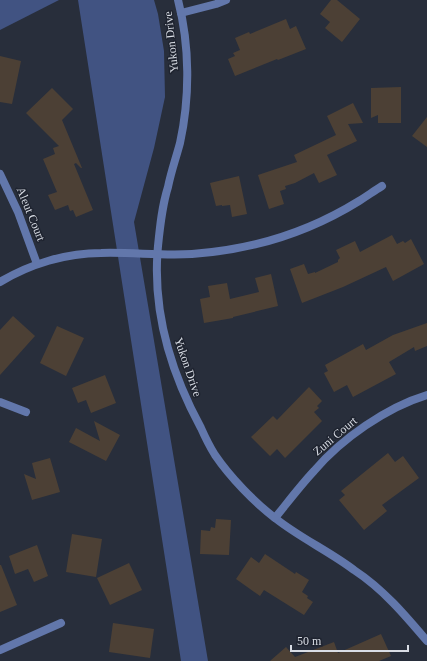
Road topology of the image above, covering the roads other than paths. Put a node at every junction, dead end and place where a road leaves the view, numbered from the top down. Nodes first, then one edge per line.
1 (178, 0) edge
2 (226, 0) edge
3 (181, 13) junction
4 (0, 174) edge
5 (382, 186) dead end
6 (158, 254) junction
7 (37, 264) junction
8 (0, 282) edge
9 (427, 395) edge
10 (0, 402) edge
11 (26, 412) dead end
12 (275, 518) junction
13 (61, 623) dead end
14 (427, 641) edge
15 (0, 650) edge

1 - 3 street, Yukon Drive
2 - 3 street
3 - 6 street, Yukon Drive
4 - 7 street, Aleut Court
5 - 6 street
6 - 7 street
6 - 12 street, Yukon Drive
7 - 8 street
9 - 12 street, Zuni Court
10 - 11 street
12 - 14 street, Yukon Drive
13 - 15 street

